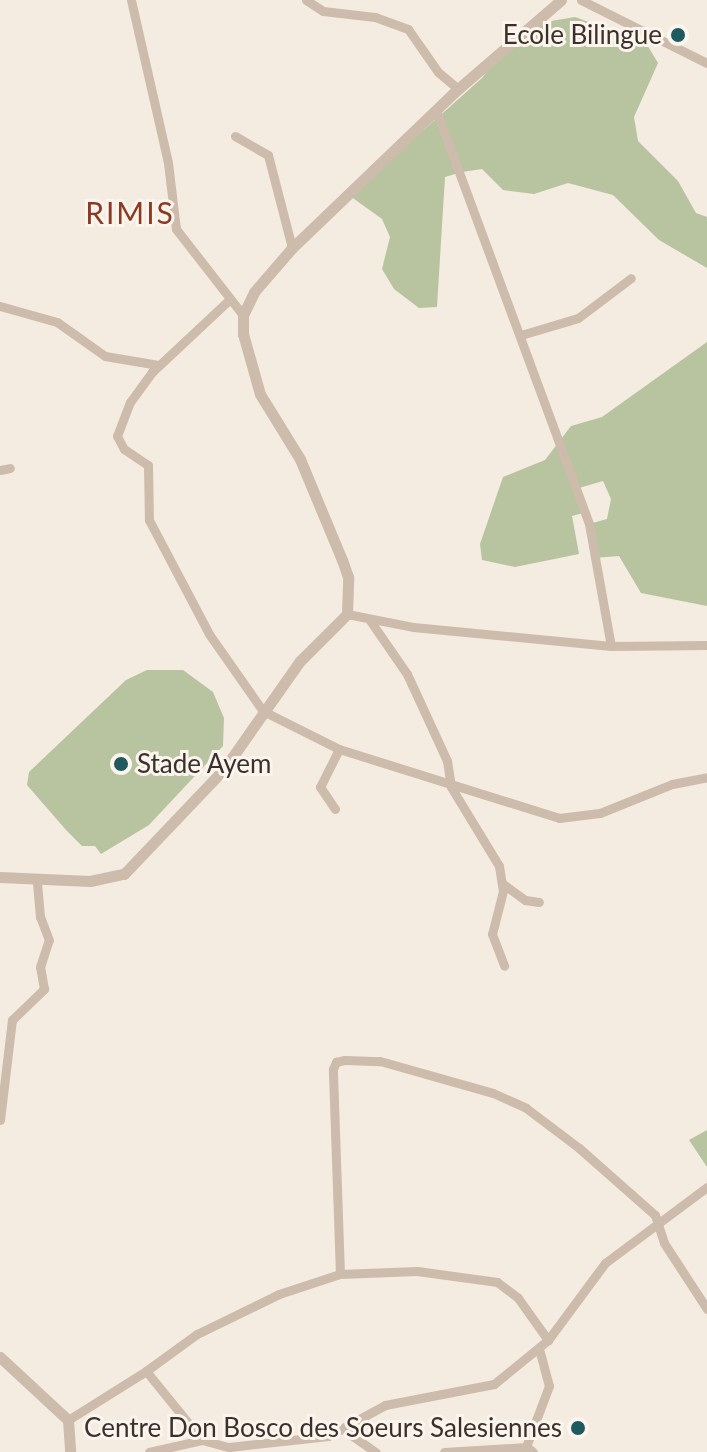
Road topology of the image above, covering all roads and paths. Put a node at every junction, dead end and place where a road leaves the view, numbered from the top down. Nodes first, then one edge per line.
1 (131, 0) edge
2 (306, 0) edge
3 (561, 0) edge
4 (581, 0) edge
5 (707, 63) edge
6 (458, 89) junction
7 (436, 110) junction
8 (235, 136) dead end
9 (292, 248) junction
10 (631, 278) dead end
11 (230, 299) junction
12 (0, 306) edge
13 (243, 315) junction
14 (521, 335) junction
15 (158, 365) junction
16 (347, 614) junction
17 (369, 619) junction
18 (707, 645) edge
19 (611, 646) junction
20 (263, 711) junction
21 (339, 749) junction
22 (707, 777) edge
23 (451, 787) junction
24 (335, 809) dead end
25 (0, 877) edge
26 (37, 880) junction
27 (503, 884) junction
28 (539, 902) dead end
29 (504, 966) dead end
30 (0, 1120) edge
31 (707, 1187) edge
32 (658, 1222) junction
33 (340, 1274) junction
34 (707, 1309) edge
35 (548, 1340) junction
36 (539, 1349) junction
37 (0, 1357) edge
38 (146, 1371) junction
39 (68, 1420) junction
40 (344, 1430) junction
41 (202, 1440) junction
42 (245, 1449) edge
43 (528, 1450) edge
44 (70, 1452) edge
45 (149, 1452) edge
46 (376, 1452) edge
47 (444, 1452) edge

1 - 11 street
2 - 6 street
3 - 6 street
4 - 5 street
6 - 7 street
7 - 9 street
7 - 14 street
8 - 9 street
9 - 13 street
10 - 14 street
11 - 13 street
11 - 15 street
12 - 15 street
13 - 16 street
14 - 19 street
15 - 20 street
16 - 17 street
16 - 20 street
17 - 19 street
17 - 23 street
18 - 19 street
20 - 21 street
20 - 26 street
21 - 23 street
21 - 24 street
22 - 23 street
23 - 27 street
25 - 26 street
26 - 30 street
27 - 28 street
27 - 29 street
31 - 32 street
32 - 33 street
32 - 34 street
32 - 35 street
33 - 35 street
33 - 38 street
35 - 36 street
36 - 40 street
36 - 43 street
37 - 39 street
38 - 39 street
38 - 41 street
39 - 44 street
40 - 42 street
40 - 46 street
41 - 42 street
41 - 45 street
43 - 47 street

